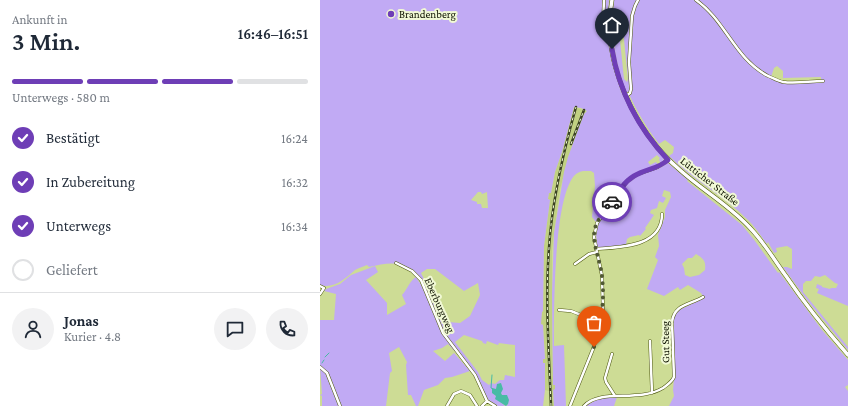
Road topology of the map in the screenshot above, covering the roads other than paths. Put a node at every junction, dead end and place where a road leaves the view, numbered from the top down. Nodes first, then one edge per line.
1 (604, 0) edge
2 (612, 0) edge
3 (638, 0) edge
4 (696, 0) edge
5 (610, 29) junction
6 (823, 81) dead end
7 (626, 96) junction
8 (668, 160) junction
9 (662, 214) dead end
10 (597, 250) junction
11 (396, 264) dead end
12 (576, 264) dead end
13 (320, 286) edge
14 (320, 294) edge
15 (703, 297) dead end
16 (559, 310) dead end
17 (601, 323) junction
18 (650, 341) dead end
19 (612, 354) dead end
20 (848, 355) edge
21 (320, 367) edge
22 (652, 393) junction
23 (615, 396) junction
24 (487, 401) junction
25 (340, 406) edge
26 (447, 406) edge
27 (477, 406) edge
28 (484, 406) edge
29 (495, 406) edge
30 (570, 406) edge
31 (584, 406) edge

1 - 5 street
2 - 5 main road, Lütticher Straße
3 - 7 street
4 - 6 street
5 - 7 main road, Lütticher Straße
7 - 8 main road, Lütticher Straße
8 - 10 street
8 - 20 main road, Lütticher Straße
9 - 10 street
10 - 12 street
10 - 17 street
11 - 24 street, Eberburgweg
13 - 14 street
15 - 22 street, Gut Steeg
16 - 17 street
17 - 30 street
18 - 22 street, Gut Steeg
19 - 23 street
21 - 25 street
22 - 23 street, Gut Steeg
23 - 31 street, Gut Steeg
24 - 28 street
24 - 29 street
26 - 27 street

